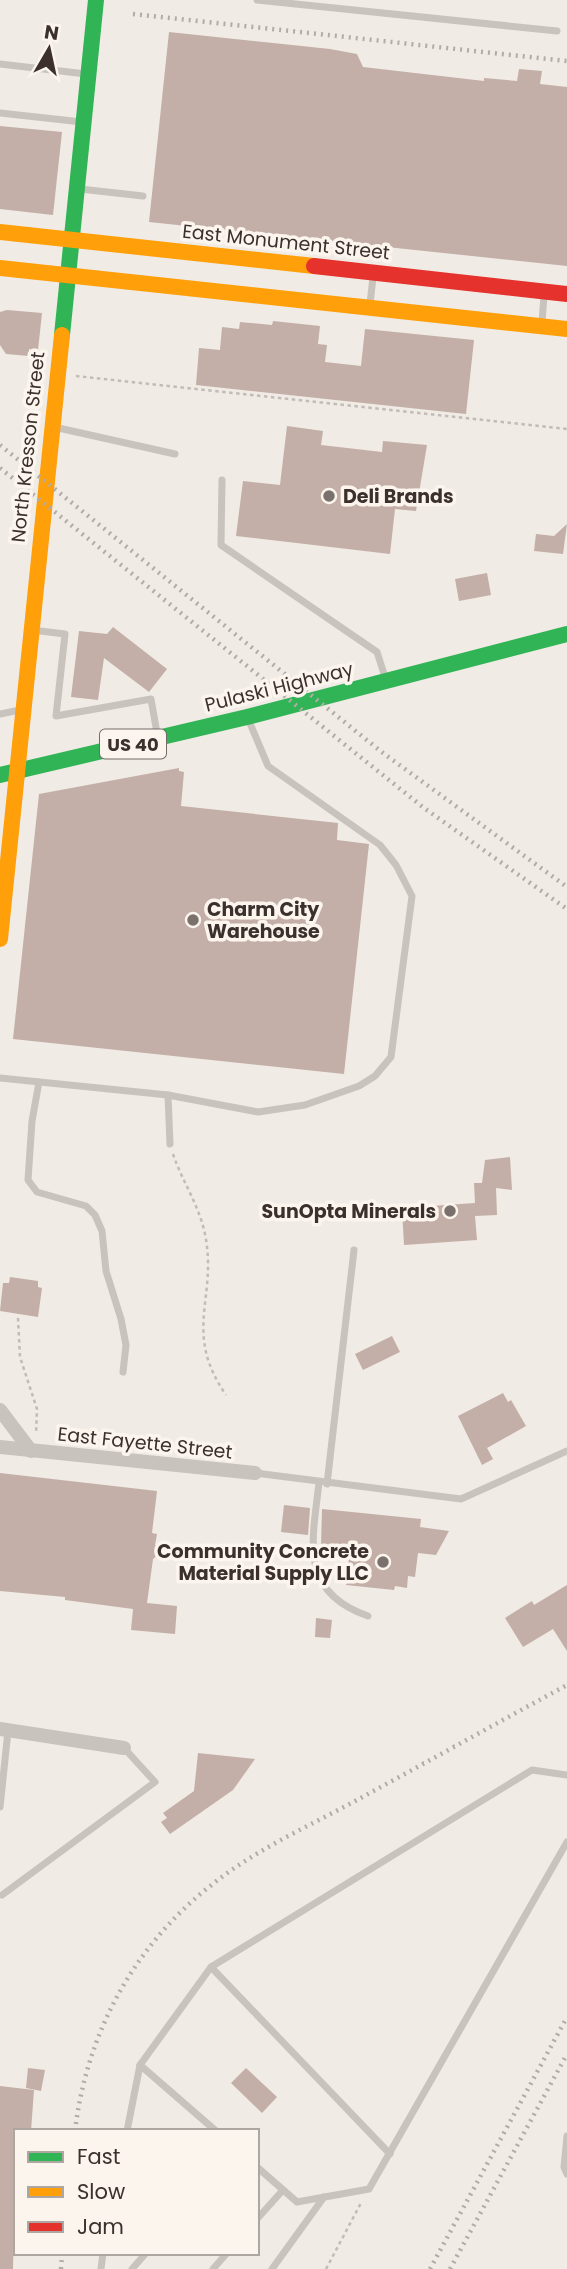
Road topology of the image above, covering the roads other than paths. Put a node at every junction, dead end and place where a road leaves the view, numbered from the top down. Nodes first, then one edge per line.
1 (96, 0) edge
2 (257, 0) edge
3 (557, 31) dead end
4 (0, 64) edge
5 (88, 74) junction
6 (0, 113) edge
7 (83, 122) junction
8 (76, 188) junction
9 (143, 196) dead end
10 (0, 232) edge
11 (70, 240) junction
12 (0, 268) edge
13 (373, 273) junction
14 (66, 276) junction
15 (545, 292) junction
16 (567, 294) edge
17 (369, 308) junction
18 (541, 327) junction
19 (567, 330) edge
20 (50, 426) junction
21 (175, 454) dead end
22 (222, 480) dead end
23 (32, 630) junction
24 (567, 634) edge
25 (386, 681) junction
26 (24, 709) junction
27 (0, 713) edge
28 (247, 717) junction
29 (159, 738) junction
30 (18, 771) junction
31 (0, 775) edge
32 (4, 871) edge
33 (1, 922) edge
34 (0, 939) edge
35 (0, 1078) edge
36 (39, 1082) junction
37 (168, 1095) junction
38 (170, 1144) road end
39 (354, 1250) dead end
40 (123, 1372) dead end
41 (0, 1410) edge
42 (0, 1447) edge
43 (31, 1451) junction
44 (567, 1451) edge
45 (255, 1473) joint
46 (323, 1484) junction
47 (368, 1616) dead end
48 (4, 1730) edge
49 (124, 1748) joint
50 (567, 1775) edge
51 (0, 1807) edge
52 (567, 1842) edge
53 (2, 1895) edge
54 (211, 1967) junction
55 (140, 2065) junction
56 (127, 2129) edge
57 (214, 2129) edge
58 (567, 2136) edge
59 (390, 2154) junction
60 (259, 2169) edge
61 (567, 2174) edge
62 (283, 2190) junction
63 (324, 2197) junction
64 (259, 2217) edge
65 (144, 2255) edge
66 (225, 2255) edge
67 (132, 2269) edge
68 (213, 2269) edge
69 (272, 2269) edge

1 - 5 main road, North Kresson Street
2 - 3 lane
4 - 5 lane
5 - 7 main road, North Kresson Street
6 - 7 lane
7 - 8 main road, North Kresson Street
8 - 9 lane
8 - 11 main road, North Kresson Street
10 - 11 main road, East Monument Street
11 - 13 main road, East Monument Street
11 - 14 main road, North Kresson Street
12 - 14 main road
13 - 15 main road, East Monument Street
13 - 17 lane
14 - 17 main road
14 - 20 main road, North Kresson Street
15 - 16 main road, East Monument Street
15 - 18 lane
17 - 18 main road
18 - 19 main road
20 - 21 lane
20 - 23 main road, North Kresson Street
22 - 25 lane
23 - 26 main road, North Kresson Street
23 - 29 lane
24 - 25 main road, Pulaski Highway / US 40
25 - 28 main road, Pulaski Highway / US 40
26 - 27 lane
26 - 30 main road, North Kresson Street
28 - 29 main road, Pulaski Highway / US 40
28 - 37 lane
29 - 30 main road, Pulaski Highway / US 40
30 - 31 main road, Pulaski Highway / US 40
30 - 32 main road, North Kresson Street
32 - 33 main road, North Kresson Street
33 - 34 main road, North Kresson Street
35 - 36 lane
36 - 37 lane
36 - 40 lane
37 - 38 lane
39 - 46 lane
41 - 43 street, East Fayette Street
42 - 43 street, East Fayette Street
43 - 45 street, East Fayette Street
44 - 46 lane
45 - 46 lane
46 - 47 lane
48 - 49 street
48 - 51 lane
49 - 53 lane
50 - 54 lane
52 - 59 lane
54 - 55 lane
54 - 59 lane
55 - 56 lane
55 - 57 lane
58 - 61 lane
59 - 63 lane
60 - 62 lane
62 - 63 lane
62 - 64 lane
63 - 69 lane
65 - 67 lane
66 - 68 lane

